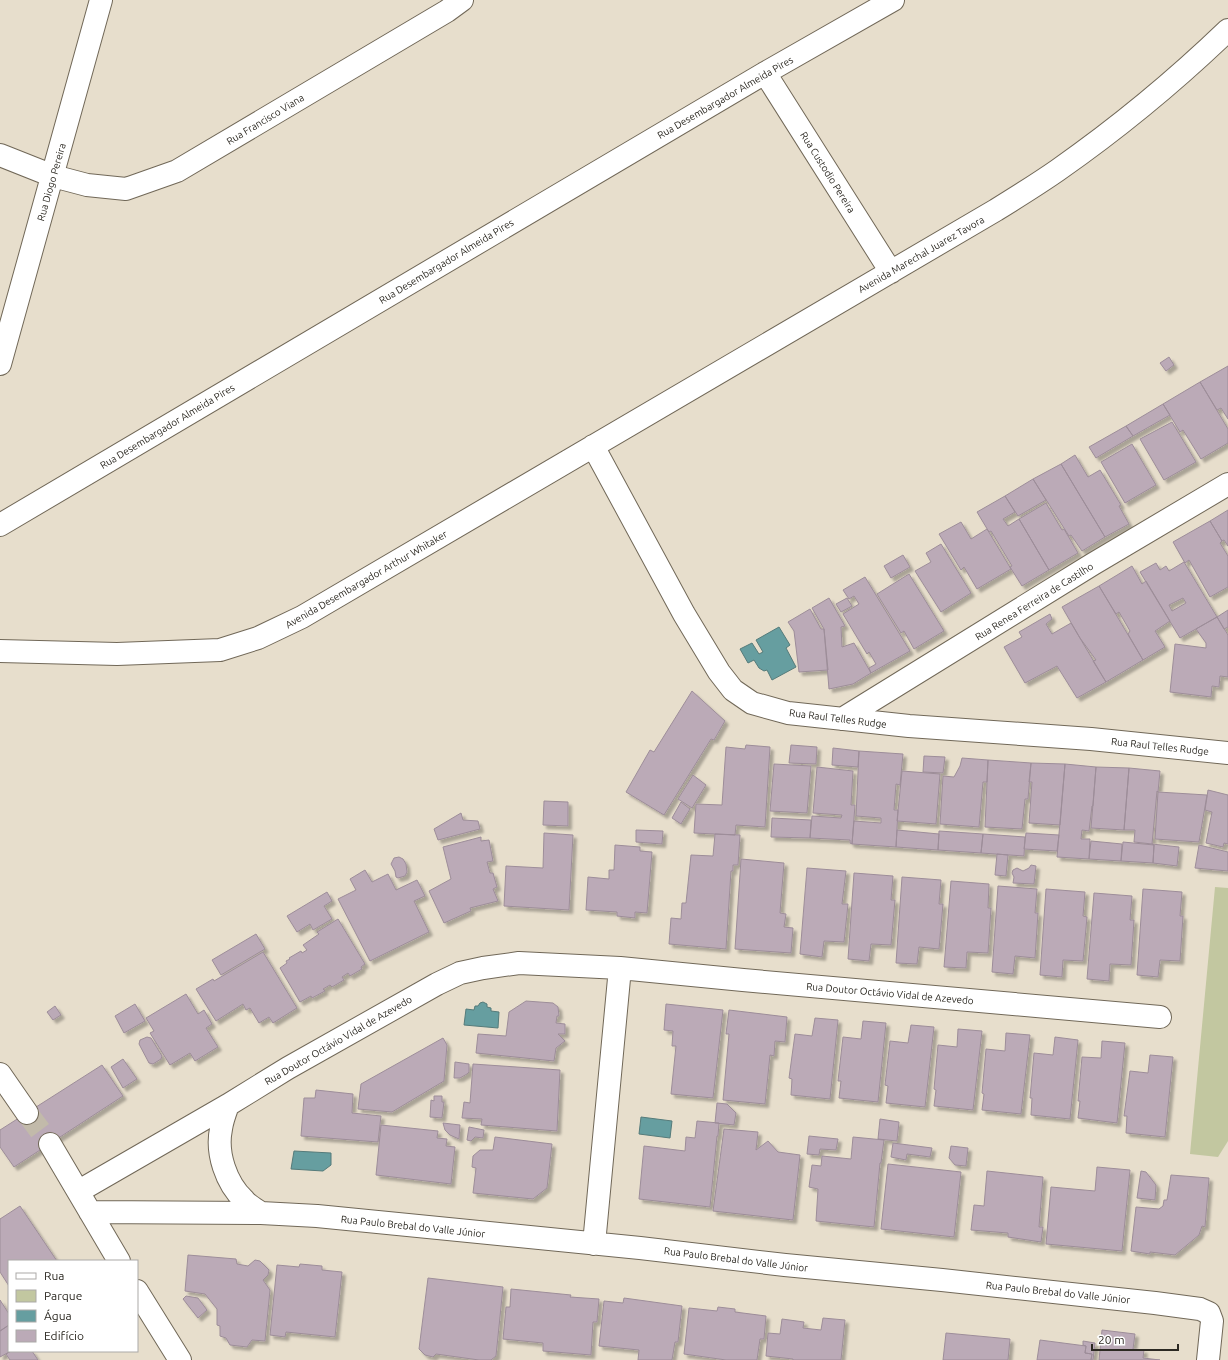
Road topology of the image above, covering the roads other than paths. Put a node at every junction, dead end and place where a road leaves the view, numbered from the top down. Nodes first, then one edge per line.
1 (102, 0) edge
2 (462, 0) edge
3 (893, 0) edge
4 (1228, 30) edge
5 (765, 73) junction
6 (0, 155) edge
7 (53, 176) junction
8 (891, 272) junction
9 (0, 364) edge
10 (593, 446) junction
11 (1228, 484) edge
12 (0, 525) edge
13 (0, 651) edge
14 (842, 719) junction
15 (1228, 738) edge
16 (1218, 752) edge
17 (620, 968) junction
18 (1160, 1016) dead end
19 (0, 1074) edge
20 (228, 1105) junction
21 (27, 1113) tunnel mouth
22 (50, 1144) tunnel mouth
23 (78, 1191) junction
24 (90, 1212) junction
25 (261, 1213) junction
26 (594, 1244) junction
27 (118, 1260) edge
28 (138, 1293) edge
29 (180, 1360) edge
30 (1208, 1360) edge

1 - 7 street, Rua Diogo Pereira
2 - 7 street, Rua Francisco Viana
3 - 5 street, Rua Desembargador Almeida Pires
4 - 8 street, Avenida Marechal Juarez Tavora
5 - 8 street, Rua Custodio Pereira
5 - 12 street, Rua Desembargador Almeida Pires
6 - 7 street, Rua Francisco Viana
7 - 9 street, Rua Diogo Pereira
8 - 10 street, Avenida Marechal Juarez Tavora
10 - 13 street, Avenida Desembargador Arthur Whitaker
10 - 14 street, Rua Raul Telles Rudge
11 - 14 street, Rua Renea Ferreira de Castilho
14 - 16 street, Rua Raul Telles Rudge
15 - 16 street
17 - 18 street, Rua Doutor Octávio Vidal de Azevedo
17 - 20 street, Rua Doutor Octávio Vidal de Azevedo
17 - 26 street
19 - 21 street
20 - 23 street, Rua Doutor Octávio Vidal de Azevedo
20 - 25 street
22 - 23 street
23 - 24 street
24 - 25 street, Rua Paulo Brebal do Valle Júnior
24 - 27 street
25 - 26 street, Rua Paulo Brebal do Valle Júnior
26 - 30 street, Rua Paulo Brebal do Valle Júnior
28 - 29 street

